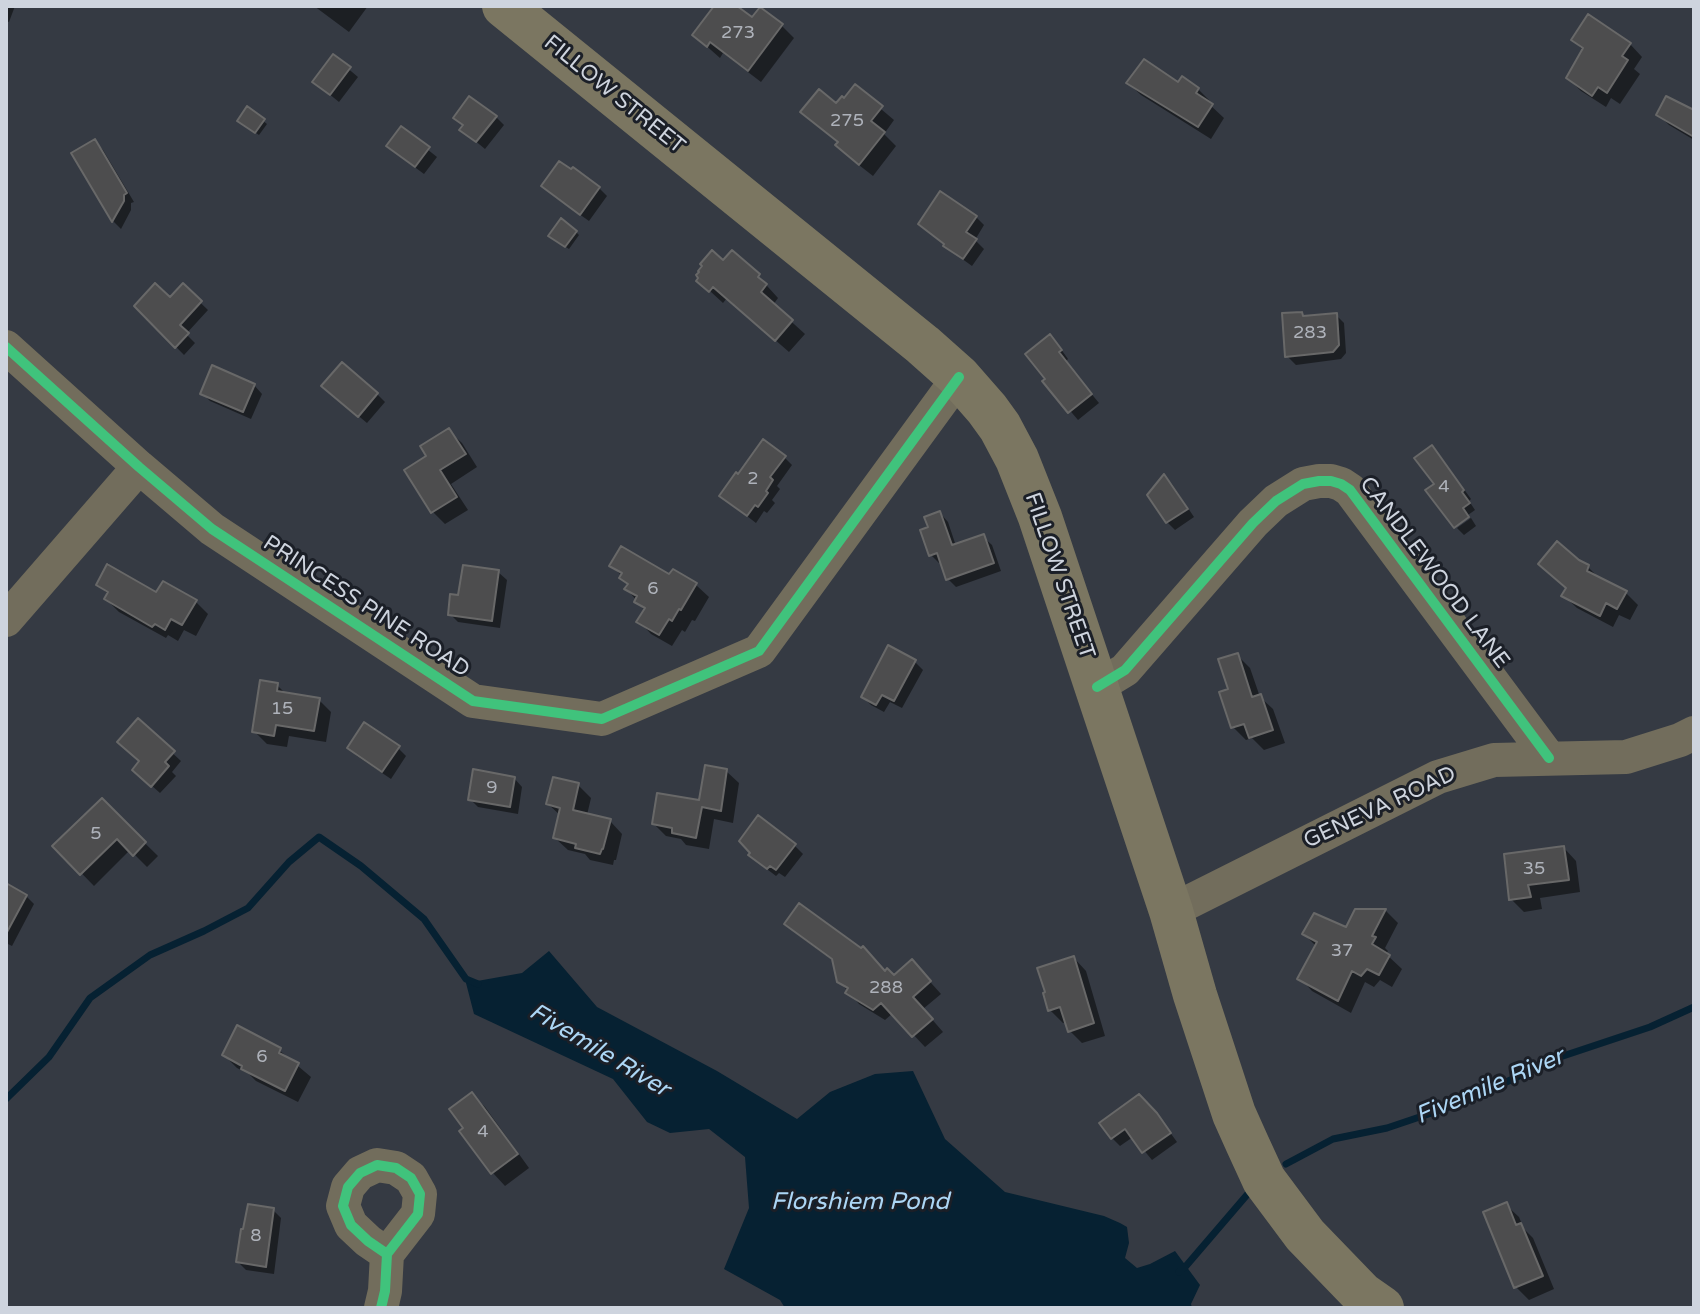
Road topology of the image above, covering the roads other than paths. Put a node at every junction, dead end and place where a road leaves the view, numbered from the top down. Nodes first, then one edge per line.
1 (504, 6) edge
2 (6, 347) edge
3 (959, 377) junction
4 (139, 467) junction
5 (6, 620) edge
6 (1097, 687) junction
7 (1694, 733) edge
8 (1549, 758) junction
9 (1171, 911) junction
10 (387, 1254) dead end
11 (381, 1308) edge
12 (1382, 1308) edge

1 - 3 main road, FILLOW STREET
2 - 4 street, PRINCESS PINE ROAD
3 - 4 street, PRINCESS PINE ROAD
3 - 6 main road, FILLOW STREET
4 - 5 street
6 - 8 street, CANDLEWOOD LANE
6 - 9 main road, FILLOW STREET
7 - 8 street, GENEVA ROAD
8 - 9 street, GENEVA ROAD
9 - 12 main road, FILLOW STREET
10 - 11 street

